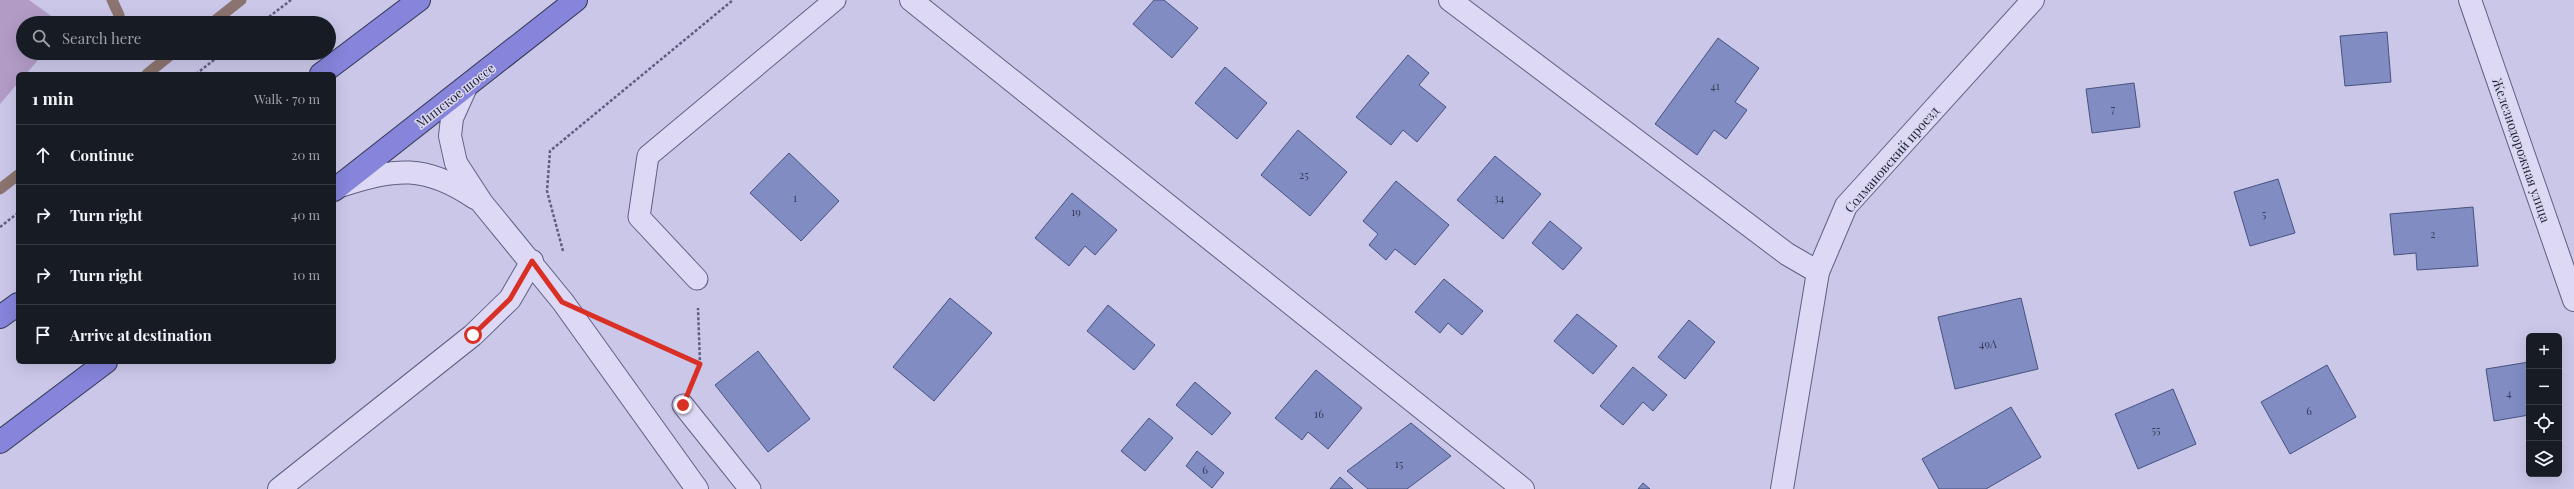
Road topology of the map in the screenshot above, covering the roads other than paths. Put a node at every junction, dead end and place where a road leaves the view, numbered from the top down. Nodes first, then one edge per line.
1 (419, 0) edge
2 (576, 0) edge
3 (835, 0) edge
4 (911, 0) edge
5 (1450, 0) edge
6 (2033, 0) edge
7 (2470, 0) edge
8 (324, 72) edge
9 (466, 87) junction
10 (336, 188) edge
11 (482, 203) junction
12 (532, 261) junction
13 (1818, 272) junction
14 (697, 279) road end
15 (2574, 300) edge
16 (16, 305) edge
17 (0, 317) edge
18 (103, 364) edge
19 (683, 405) road end
20 (0, 442) edge
21 (279, 489) edge
22 (697, 489) edge
23 (750, 489) edge
24 (1523, 489) edge
25 (1782, 489) edge

1 - 8 highway
2 - 9 highway, Минское шоссе
3 - 14 lane
4 - 24 street
5 - 13 street
6 - 13 street, Солмановский проезд
7 - 15 street, Железнодорожная улица
9 - 10 highway, Минское шоссе
9 - 11 street
10 - 11 street
11 - 12 street
12 - 21 street
12 - 22 street
13 - 25 street, Солмановский проезд
16 - 17 highway
18 - 20 highway
19 - 23 lane

